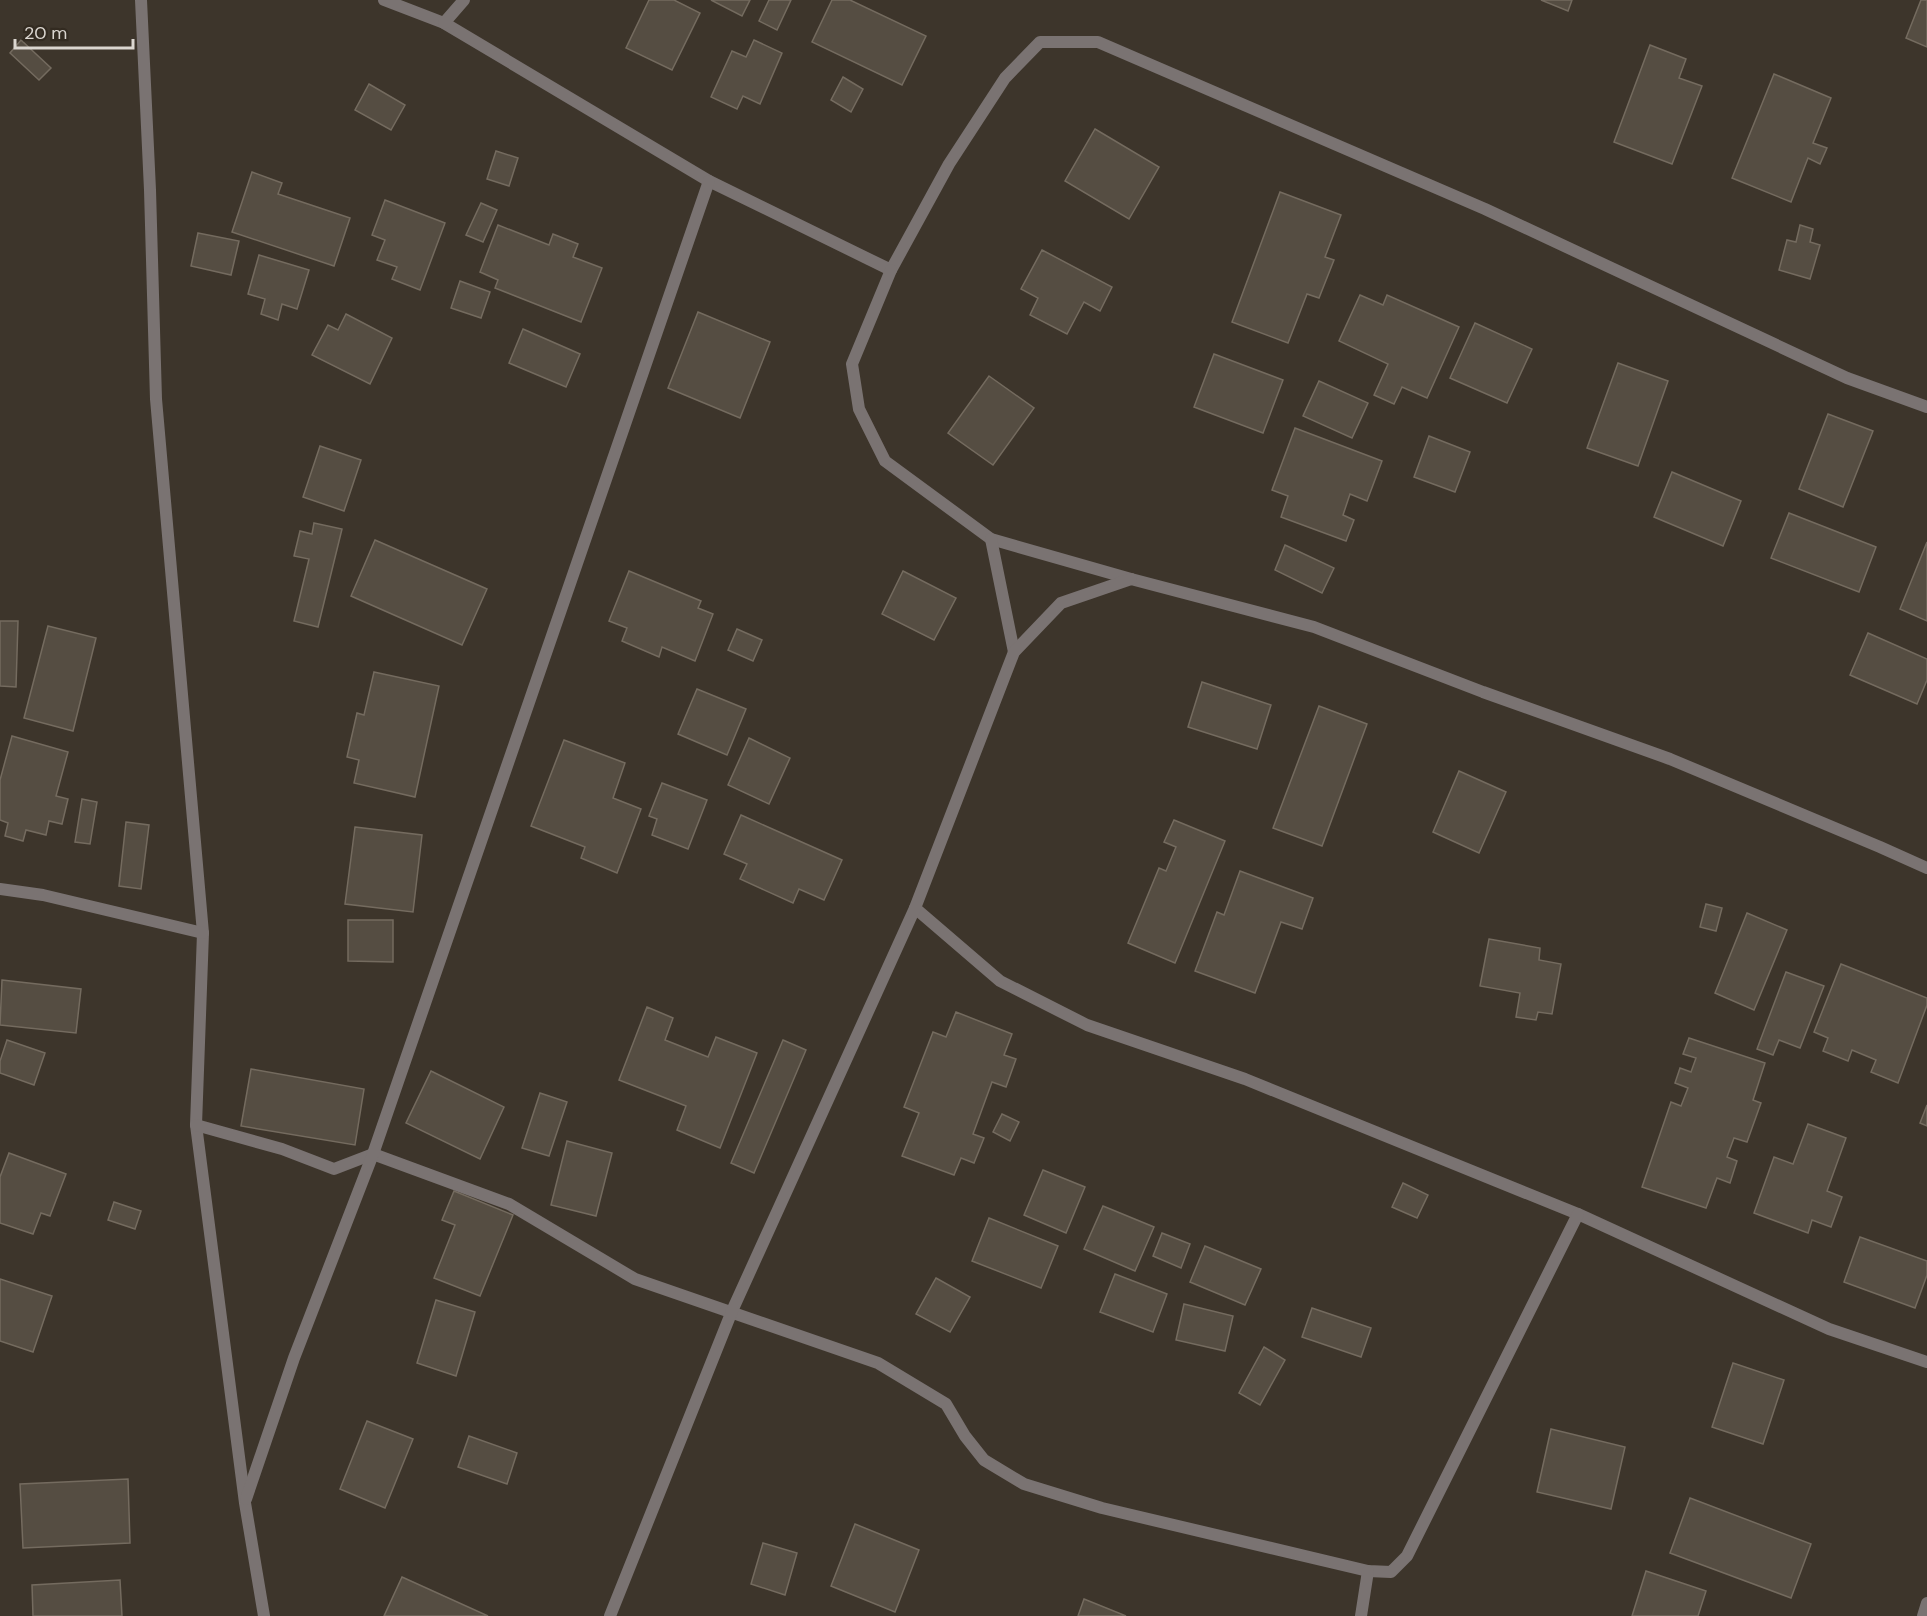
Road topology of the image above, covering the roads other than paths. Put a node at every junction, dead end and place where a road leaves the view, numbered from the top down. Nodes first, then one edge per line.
1 (141, 0) edge
2 (384, 0) edge
3 (465, 0) edge
4 (444, 23) junction
5 (710, 181) junction
6 (891, 270) junction
7 (1927, 407) edge
8 (991, 539) junction
9 (1131, 579) junction
10 (1014, 652) junction
11 (1927, 868) edge
12 (0, 888) edge
13 (915, 908) junction
14 (203, 933) junction
15 (196, 1125) junction
16 (373, 1154) junction
17 (1578, 1214) junction
18 (732, 1311) junction
19 (1927, 1362) edge
20 (245, 1503) junction
21 (1368, 1572) junction
22 (1927, 1603) edge
23 (264, 1616) edge
24 (610, 1616) edge
25 (1361, 1616) edge
26 (1923, 1616) edge

1 - 14 street
2 - 4 street
3 - 4 street
4 - 5 street
5 - 6 street
5 - 16 street
6 - 7 street
6 - 8 street
8 - 9 street
8 - 10 street
9 - 10 street
9 - 11 street
10 - 13 street
12 - 14 street
13 - 17 street
13 - 18 street
14 - 15 street
15 - 16 street
15 - 20 street
16 - 18 street
16 - 20 street
17 - 19 street
17 - 21 street
18 - 21 street
18 - 24 street
20 - 23 street
21 - 25 street
22 - 26 street

